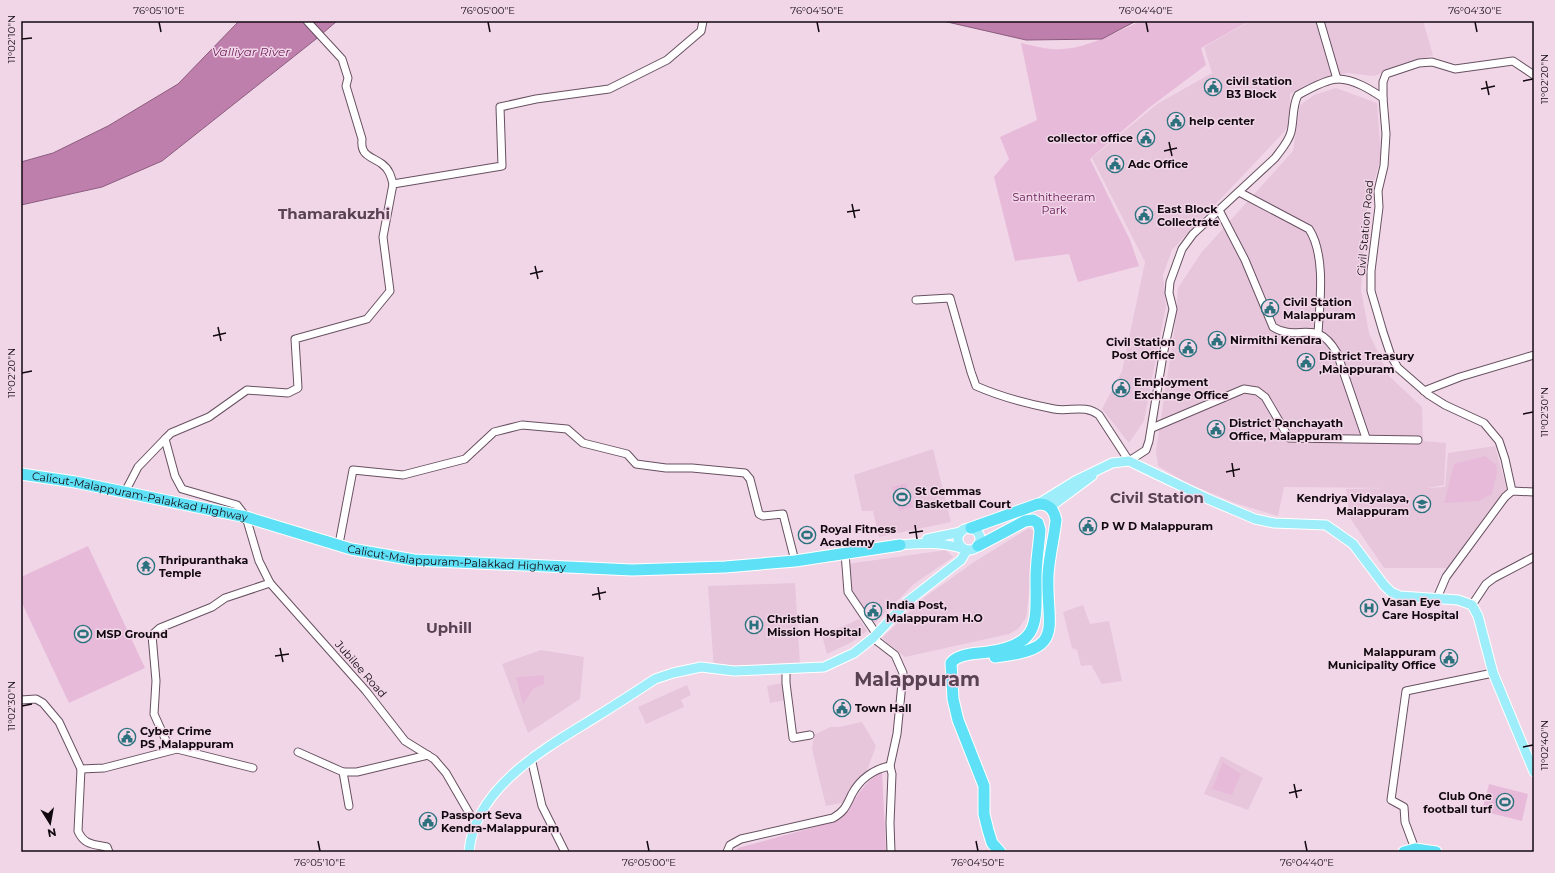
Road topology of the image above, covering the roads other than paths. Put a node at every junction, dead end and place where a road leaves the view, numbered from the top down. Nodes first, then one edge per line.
1 (306, 21) edge
2 (703, 21) edge
3 (1320, 21) edge
4 (1534, 75) edge
5 (1337, 79) junction
6 (1383, 98) junction
7 (393, 184) junction
8 (1238, 192) junction
9 (1219, 210) junction
10 (916, 300) dead end
11 (1318, 332) junction
12 (1534, 355) edge
13 (1424, 391) junction
14 (1152, 428) junction
15 (1366, 438) junction
16 (165, 439) junction
17 (1418, 440) dead end
18 (1129, 461) junction
19 (1099, 470) junction
20 (21, 474) edge
21 (1512, 491) junction
22 (125, 492) junction
23 (1534, 492) edge
24 (1038, 504) junction
25 (1050, 507) junction
26 (246, 517) junction
27 (966, 530) junction
28 (339, 544) junction
29 (900, 545) junction
30 (978, 546) junction
31 (966, 550) junction
32 (845, 553) junction
33 (1534, 557) edge
34 (795, 561) junction
35 (270, 583) junction
36 (1437, 598) junction
37 (1472, 605) junction
38 (875, 636) junction
39 (786, 669) junction
40 (1493, 673) junction
41 (951, 674) junction
42 (21, 700) edge
43 (810, 735) dead end
44 (177, 749) junction
45 (298, 752) dead end
46 (428, 755) junction
47 (531, 758) junction
48 (890, 766) junction
49 (253, 768) dead end
50 (81, 769) junction
51 (343, 772) junction
52 (1534, 772) edge
53 (349, 806) dead end
54 (476, 825) junction
55 (1409, 850) edge
56 (109, 852) edge
57 (469, 852) edge
58 (565, 852) edge
59 (727, 852) edge
60 (891, 852) edge
61 (1000, 852) edge
62 (1436, 852) edge

1 - 7 street
2 - 7 street
3 - 5 street
4 - 6 street, Civil Station Road
5 - 6 street
5 - 8 street
6 - 13 street, Civil Station Road
7 - 16 street
8 - 9 street
8 - 11 street
9 - 11 street
9 - 14 street
10 - 18 street
11 - 15 street
12 - 13 street
13 - 21 street, Civil Station Road
14 - 15 street
14 - 18 street
15 - 17 street
16 - 22 street
16 - 26 street
18 - 19 main road
18 - 36 main road
19 - 24 main road
19 - 25 main road
20 - 22 highway, Calicut-Malappuram-Palakkad Highway
21 - 23 street
21 - 36 street
22 - 26 highway, Calicut-Malappuram-Palakkad Highway
24 - 25 highway
24 - 27 highway, Calicut-Malappuram-Palakkad Highway
25 - 41 highway
26 - 28 highway, Calicut-Malappuram-Palakkad Highway
26 - 35 street, Jubilee Road
27 - 29 main road, Calicut-Malappuram-Palakkad Highway
27 - 30 main road
27 - 31 main road
28 - 34 highway, Calicut-Malappuram-Palakkad Highway
28 - 34 street
29 - 31 main road, Calicut-Malappuram-Palakkad Highway
29 - 32 highway, Calicut-Malappuram-Palakkad Highway
30 - 31 main road
30 - 41 highway
31 - 38 main road
32 - 34 highway, Calicut-Malappuram-Palakkad Highway
32 - 38 street
33 - 37 street
35 - 44 street
35 - 46 street, Jubilee Road
36 - 37 main road
37 - 40 main road
38 - 39 main road
38 - 48 street
39 - 43 street
39 - 47 main road
40 - 52 main road
40 - 55 street
41 - 61 highway
42 - 50 street
44 - 49 street
44 - 50 street
45 - 51 street
46 - 51 street
46 - 54 street, Jubilee Road
47 - 54 main road
47 - 58 street
48 - 59 street
48 - 60 street
50 - 56 street
51 - 53 street
54 - 57 main road
55 - 62 highway

